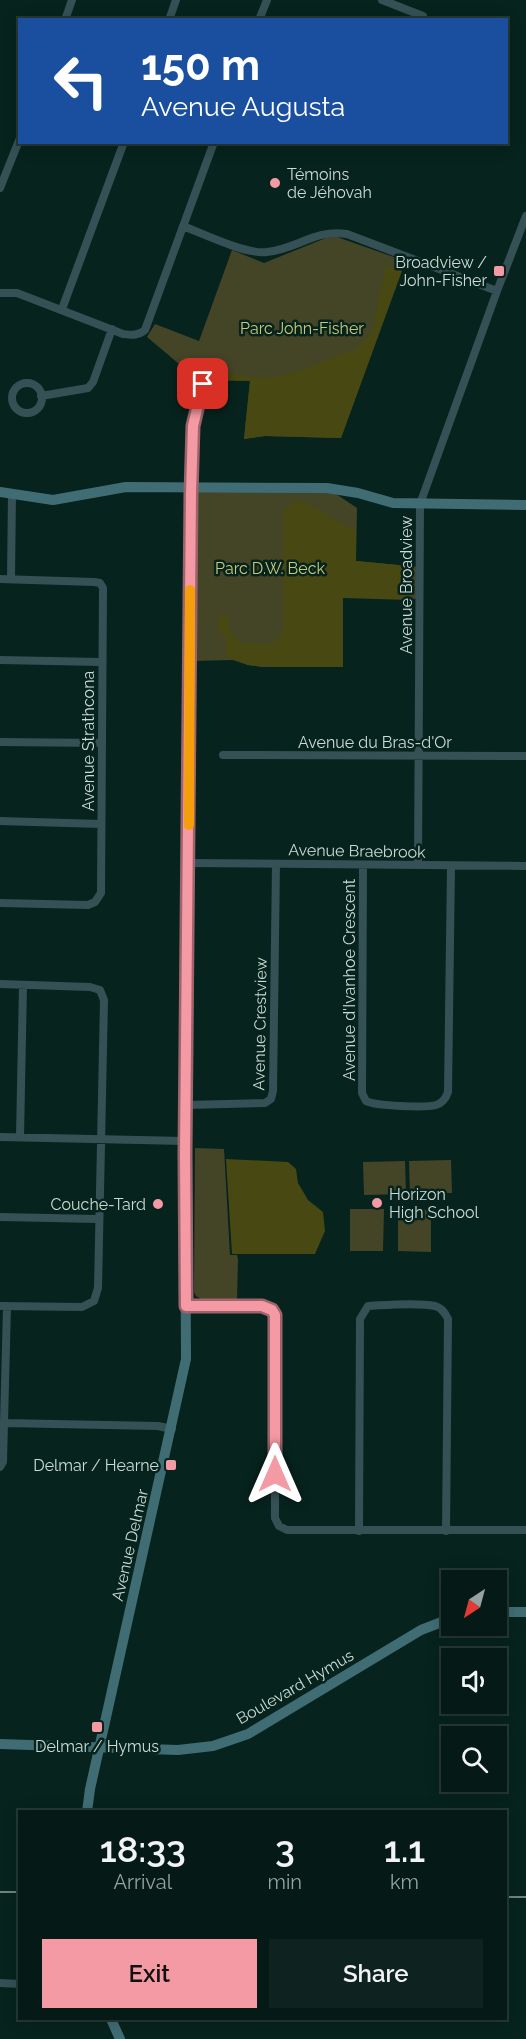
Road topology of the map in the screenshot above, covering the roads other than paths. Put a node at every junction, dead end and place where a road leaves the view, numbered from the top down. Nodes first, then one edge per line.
1 (72, 0) edge
2 (176, 0) edge
3 (267, 0) edge
4 (382, 0) edge
5 (423, 16) dead end
6 (66, 18) edge
7 (170, 18) edge
8 (260, 18) edge
9 (18, 143) edge
10 (123, 144) edge
11 (213, 144) edge
12 (0, 189) edge
13 (526, 216) edge
14 (183, 226) junction
15 (497, 291) junction
16 (0, 293) edge
17 (62, 309) junction
18 (112, 329) junction
19 (203, 384) dead end
20 (41, 396) dead end
21 (191, 488) junction
22 (0, 492) edge
23 (12, 494) junction
24 (420, 504) junction
25 (526, 505) edge
26 (0, 579) edge
27 (11, 579) junction
28 (0, 660) edge
29 (102, 662) junction
30 (0, 742) edge
31 (102, 743) junction
32 (223, 755) dead end
33 (419, 756) junction
34 (526, 756) edge
35 (0, 821) edge
36 (101, 824) junction
37 (189, 863) junction
38 (276, 864) junction
39 (363, 865) junction
40 (418, 866) junction
41 (451, 866) junction
42 (526, 866) edge
43 (0, 903) edge
44 (0, 984) edge
45 (23, 985) junction
46 (186, 1105) junction
47 (0, 1137) edge
48 (20, 1137) junction
49 (100, 1139) junction
50 (185, 1141) junction
51 (0, 1217) edge
52 (98, 1219) junction
53 (3, 1306) edge
54 (186, 1306) junction
55 (2, 1383) edge
56 (4, 1423) junction
57 (172, 1429) junction
58 (0, 1467) edge
59 (526, 1530) edge
60 (359, 1531) junction
61 (446, 1531) junction
62 (507, 1612) edge
63 (526, 1612) edge
64 (441, 1622) edge
65 (0, 1744) edge
66 (100, 1747) junction
67 (87, 1810) edge
68 (0, 1983) edge
69 (18, 1983) edge
70 (111, 2020) edge
71 (120, 2039) edge

1 - 6 street
2 - 7 street
3 - 8 street
4 - 5 street
9 - 12 street
10 - 17 street
11 - 14 street
13 - 15 street, Avenue Broadview
14 - 15 street
14 - 18 street
15 - 24 street, Avenue Broadview
16 - 17 street
17 - 18 street
18 - 20 street
19 - 21 street, Avenue Delmar
21 - 23 street
21 - 24 street
21 - 37 street, Avenue Delmar
22 - 23 street
23 - 27 street
24 - 25 street
24 - 33 street, Avenue Broadview
26 - 27 street
27 - 29 street, Avenue Strathcona
28 - 29 street
29 - 31 street, Avenue Strathcona
30 - 31 street
31 - 36 street, Avenue Strathcona
32 - 33 street, Avenue du Bras-d'Or
33 - 34 street, Avenue du Bras-d'Or
33 - 40 street, Avenue Broadview
35 - 36 street
36 - 43 street, Avenue Strathcona
37 - 38 street, Avenue Braebrook
37 - 46 street, Avenue Delmar
38 - 39 street, Avenue Braebrook
38 - 46 street, Avenue Crestview
39 - 40 street, Avenue Braebrook
39 - 41 street, Avenue d'Ivanhoe Crescent
40 - 41 street, Avenue Braebrook
41 - 42 street, Avenue Braebrook
44 - 45 street
45 - 48 street
45 - 49 street
46 - 50 street, Avenue Delmar
47 - 48 street
48 - 49 street
49 - 50 street
49 - 52 street
50 - 54 street, Avenue Delmar
51 - 52 street
52 - 53 street
53 - 55 street
54 - 57 street, Avenue Delmar
54 - 60 street
55 - 56 street
56 - 57 street
56 - 58 street
57 - 66 street, Avenue Delmar
59 - 61 street
60 - 61 street
60 - 61 street
62 - 63 street
64 - 66 street, Boulevard Hymus
65 - 66 street, Boulevard Hymus
66 - 67 street, Avenue Delmar
68 - 69 street
70 - 71 street

